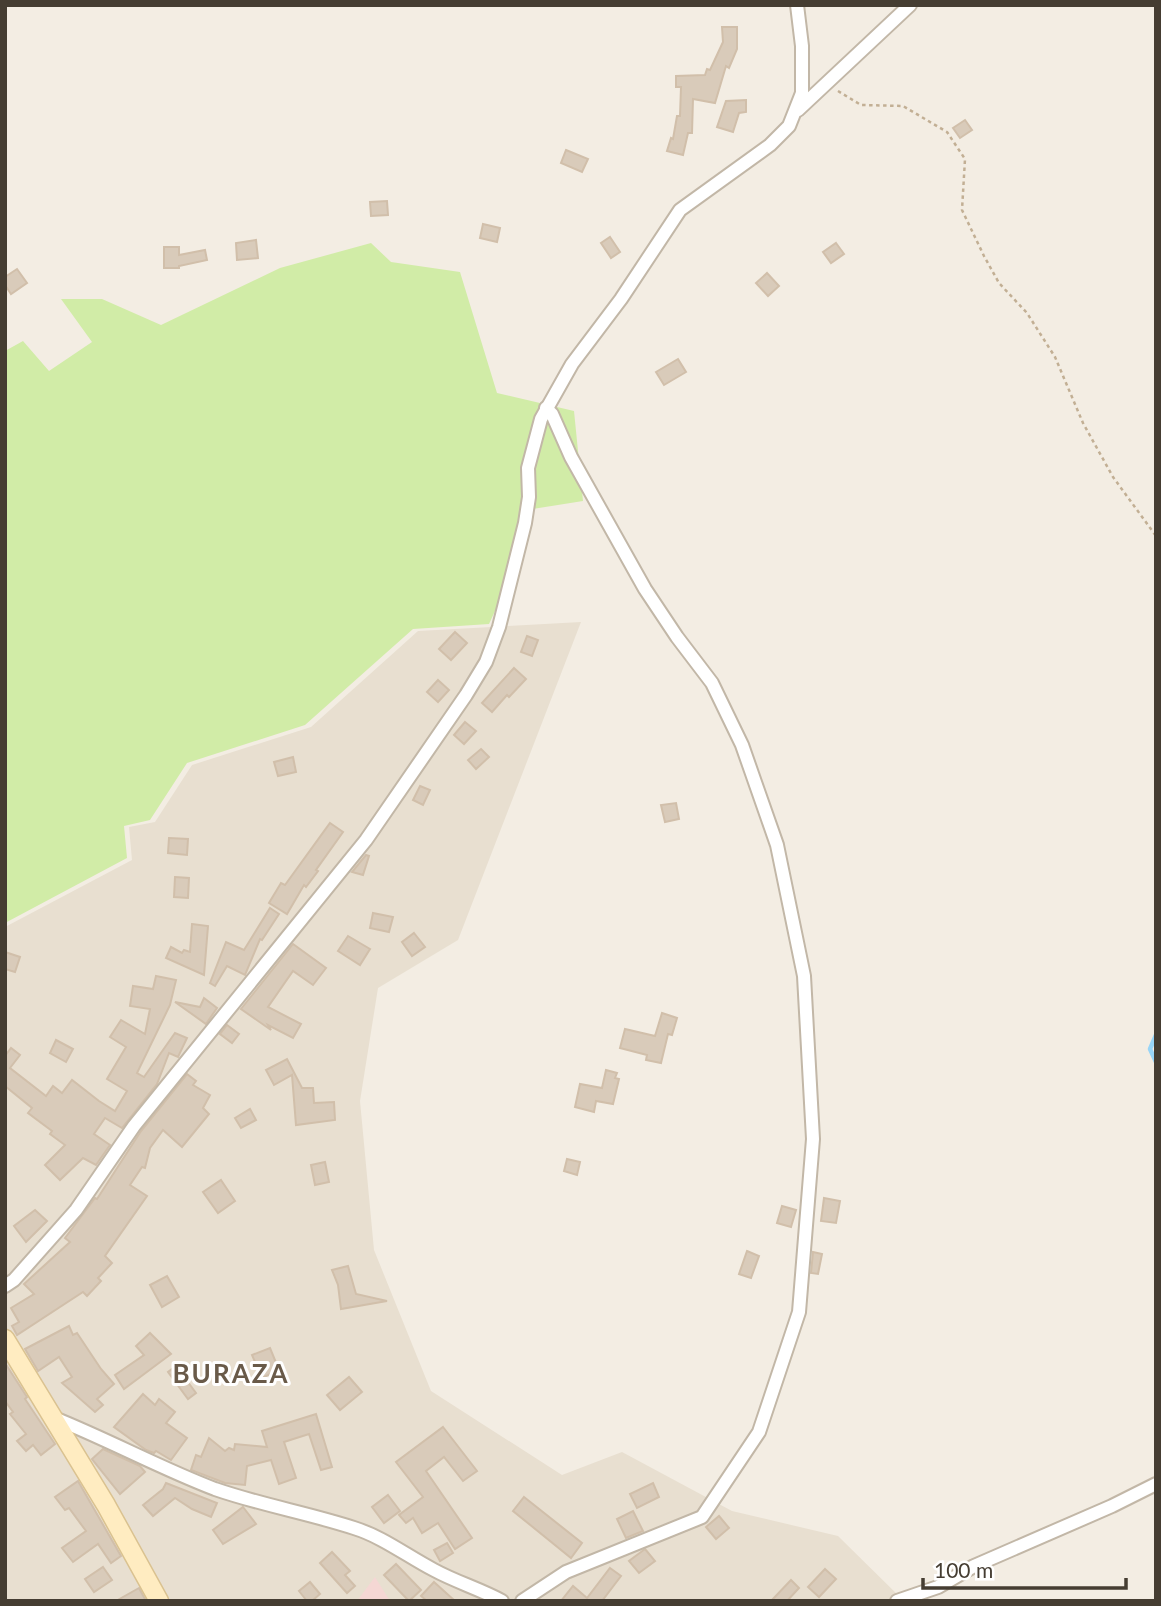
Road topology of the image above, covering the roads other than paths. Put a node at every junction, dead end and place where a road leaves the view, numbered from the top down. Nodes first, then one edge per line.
1 (797, 5) edge
2 (910, 5) edge
3 (797, 111) junction
4 (546, 408) junction
5 (5, 1286) edge
6 (5, 1339) edge
7 (54, 1418) junction
8 (1156, 1484) edge
9 (159, 1601) edge
10 (502, 1601) edge
11 (522, 1601) edge
12 (897, 1601) edge

1 - 3 street
2 - 3 street
3 - 4 street
4 - 5 street
4 - 11 street
6 - 7 main road
7 - 9 main road
7 - 10 street
8 - 12 street

